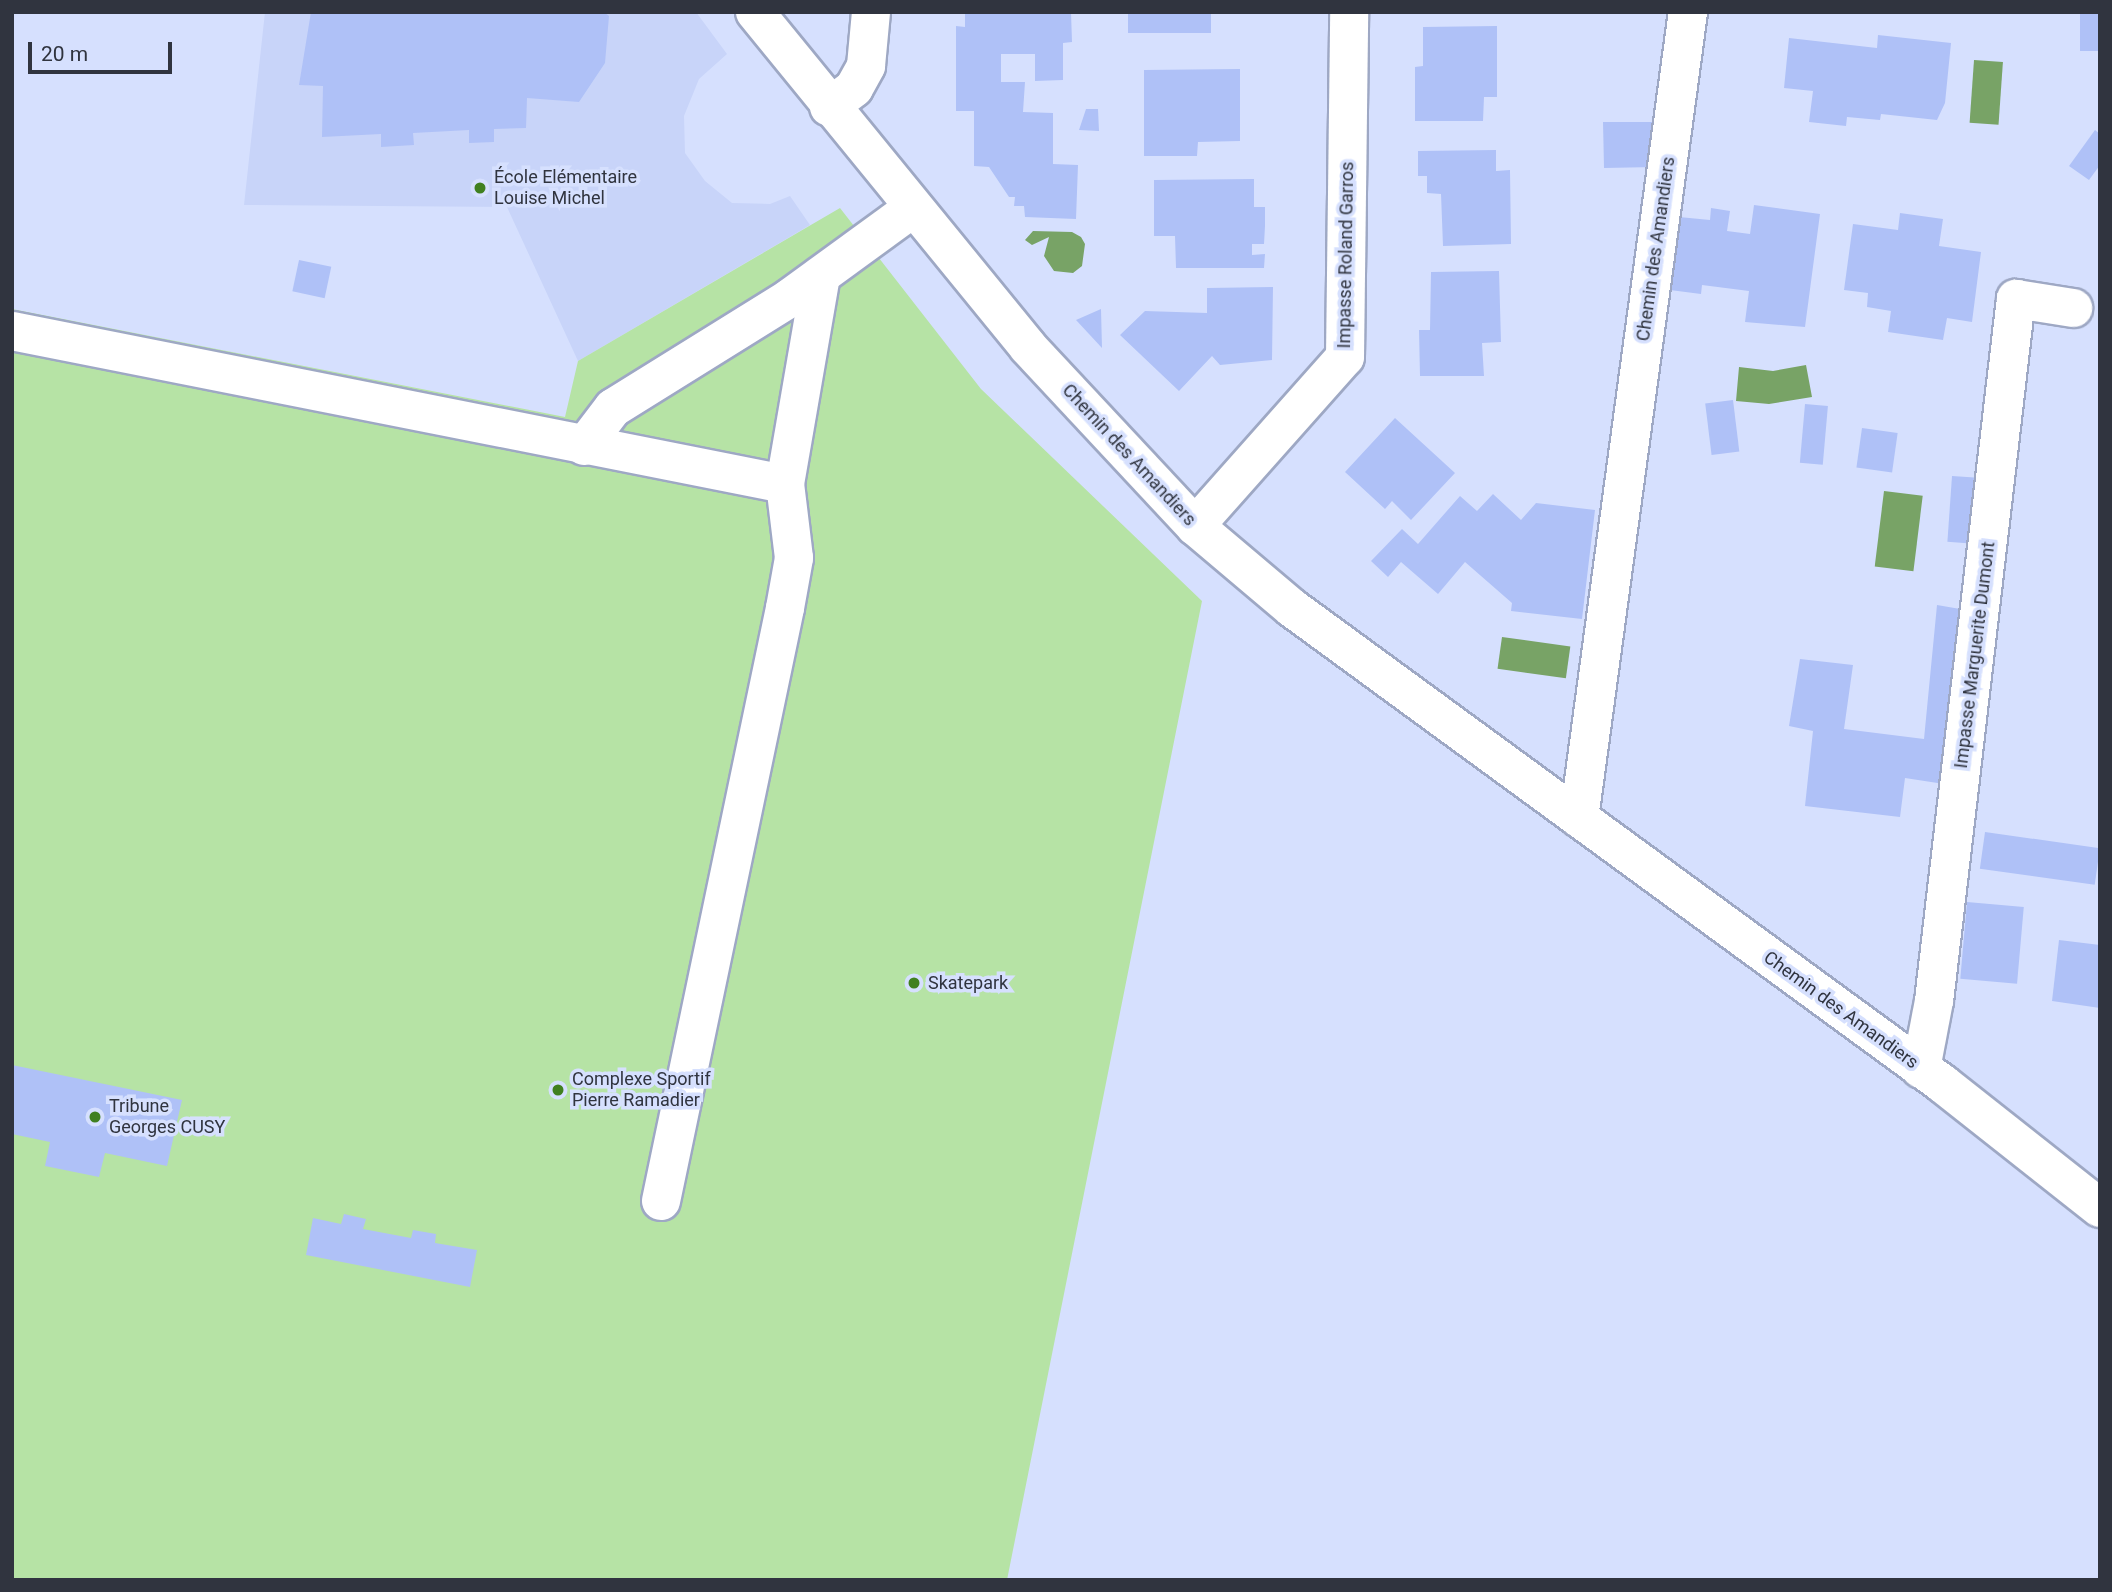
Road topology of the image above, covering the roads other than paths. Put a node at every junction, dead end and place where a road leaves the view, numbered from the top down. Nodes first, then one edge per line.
1 (755, 12) edge
2 (872, 12) edge
3 (1349, 12) edge
4 (1688, 12) edge
5 (829, 107) junction
6 (913, 208) junction
7 (821, 276) junction
8 (2073, 308) dead end
9 (12, 331) edge
10 (584, 446) junction
11 (785, 484) junction
12 (1195, 526) junction
13 (1578, 818) junction
14 (1921, 1069) junction
15 (662, 1201) dead end
16 (2100, 1208) edge

1 - 5 street, Chemin des Amandiers
2 - 5 street
3 - 12 street, Impasse Roland Garros
4 - 13 street, Chemin des Amandiers
5 - 6 street, Chemin des Amandiers
6 - 7 street
6 - 12 street, Chemin des Amandiers
7 - 10 street
7 - 11 street
8 - 14 street, Impasse Marguerite Dumont
9 - 10 street
10 - 11 street
11 - 15 street
12 - 13 street, Chemin des Amandiers
13 - 14 street, Chemin des Amandiers
14 - 16 street, Chemin des Amandiers

